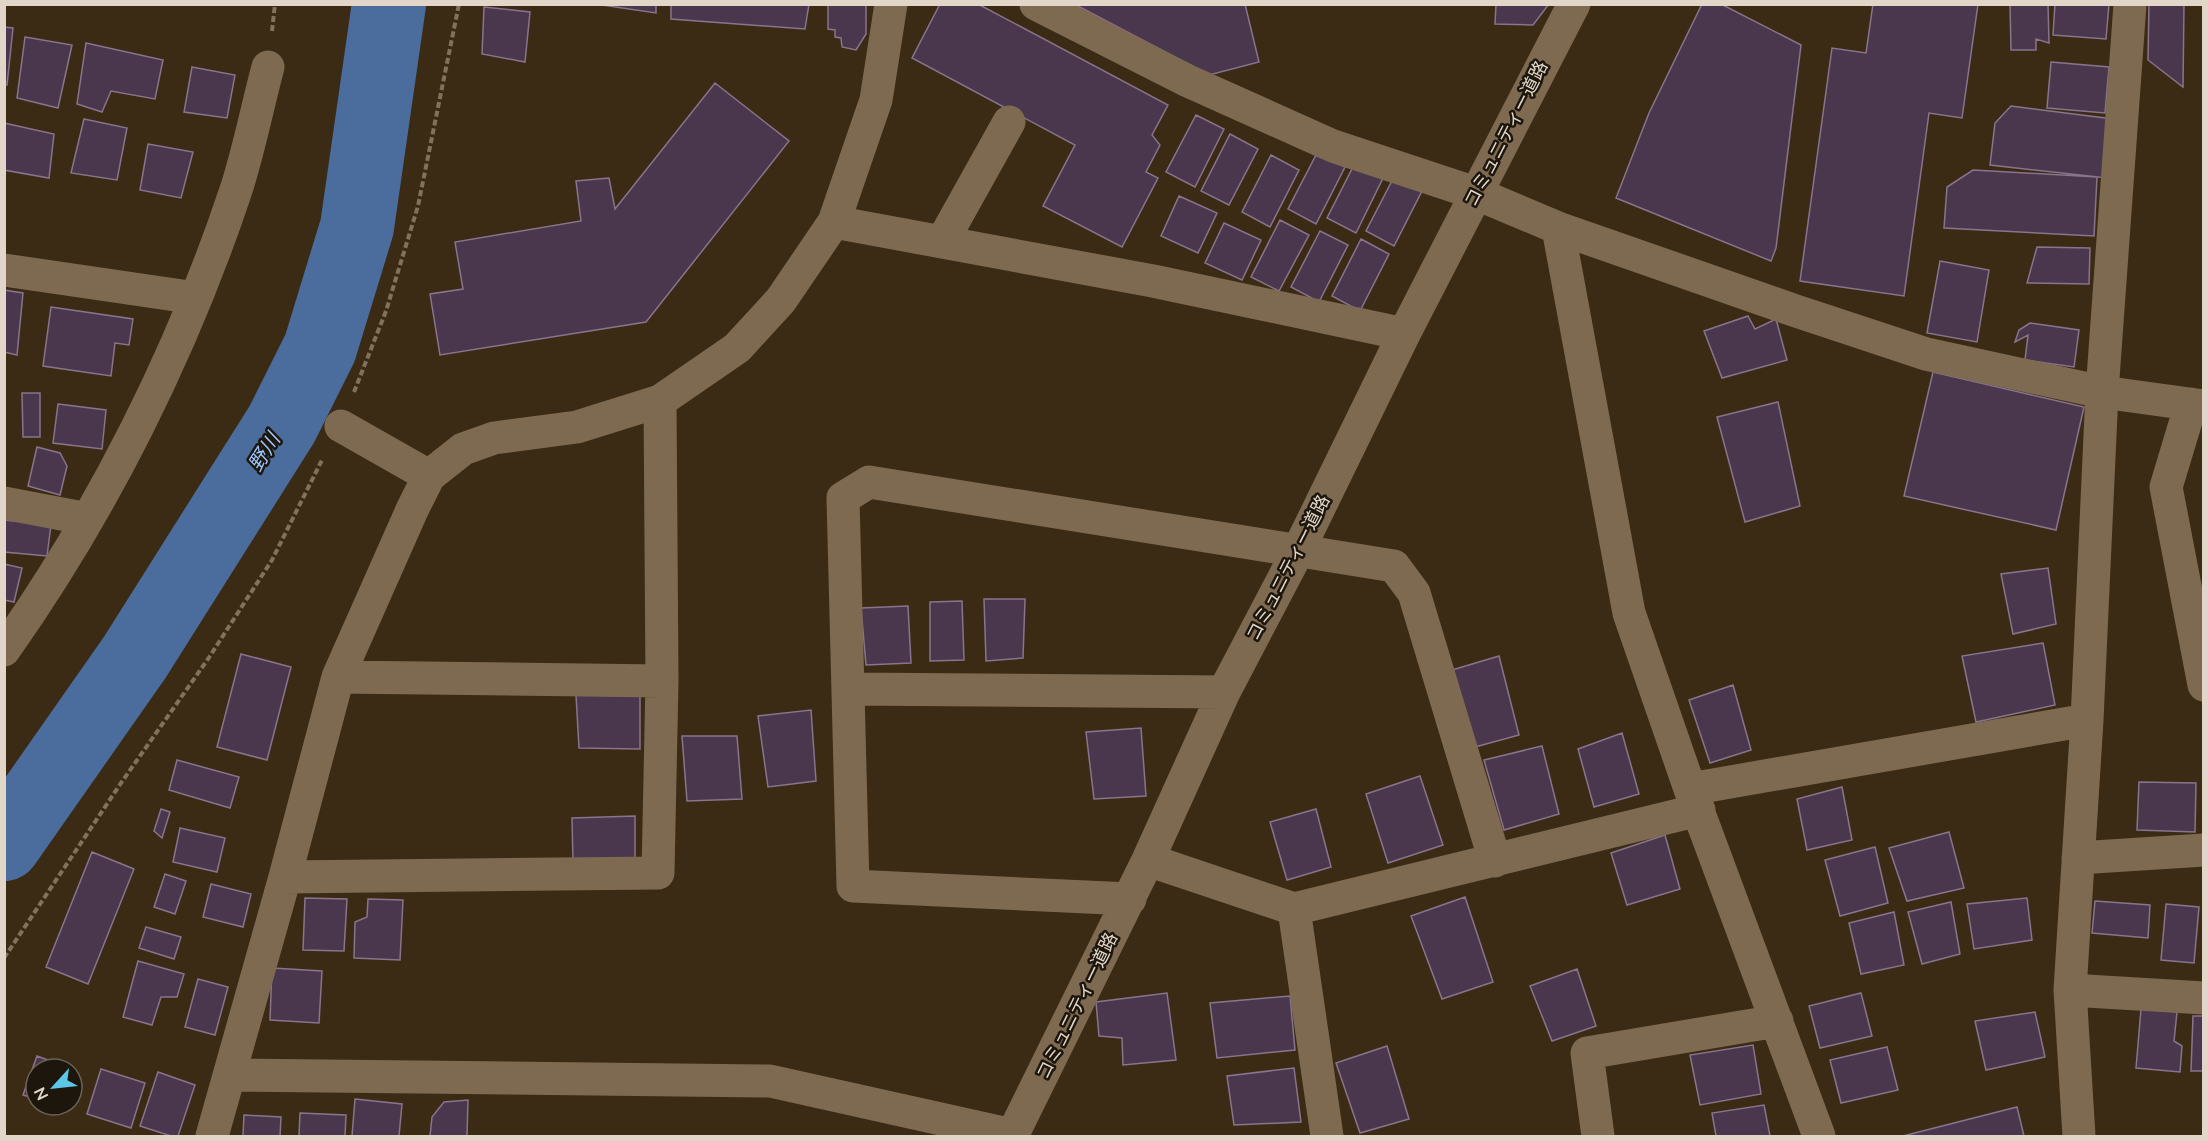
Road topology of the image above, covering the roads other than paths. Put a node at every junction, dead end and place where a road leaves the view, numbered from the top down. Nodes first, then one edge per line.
1 (891, 4) edge
2 (1036, 4) edge
3 (1574, 4) edge
4 (2130, 4) edge
5 (268, 67) dead end
6 (1009, 122) dead end
7 (1475, 193) junction
8 (834, 222) junction
9 (1558, 228) junction
10 (942, 242) junction
11 (4, 270) edge
12 (196, 298) junction
13 (1404, 334) junction
14 (2102, 392) junction
15 (660, 401) junction
16 (2197, 405) edge
17 (341, 426) road end
18 (429, 476) junction
19 (4, 503) edge
20 (88, 519) junction
21 (1299, 549) junction
22 (4, 650) edge
23 (338, 677) junction
24 (662, 681) junction
25 (2204, 685) edge
26 (848, 689) junction
27 (1224, 692) junction
28 (2087, 720) junction
29 (1695, 800) junction
30 (2204, 850) edge
31 (2078, 858) junction
32 (1148, 860) junction
33 (1495, 861) junction
34 (285, 877) junction
35 (1130, 899) junction
36 (1294, 909) junction
37 (2070, 990) junction
38 (2204, 998) edge
39 (1777, 1021) junction
40 (230, 1075) junction
41 (1012, 1136) edge
42 (212, 1137) edge
43 (1327, 1137) edge
44 (1598, 1137) edge
45 (1819, 1137) edge
46 (2079, 1137) edge

1 - 8 street
2 - 7 street
3 - 7 street, コミュニティー道路
4 - 14 street
5 - 12 street
6 - 10 street
7 - 9 street
7 - 13 street, コミュニティー道路
8 - 10 street
8 - 15 street
9 - 14 street
9 - 29 street
10 - 13 street
11 - 12 street
12 - 20 street
13 - 21 street, コミュニティー道路
14 - 16 street
14 - 28 street
15 - 18 street
15 - 24 street
16 - 25 street
17 - 18 street
18 - 23 street
19 - 20 street
20 - 22 street
21 - 26 street
21 - 27 street, コミュニティー道路
21 - 33 street
23 - 24 street
23 - 34 street
24 - 34 street
26 - 27 street
26 - 35 street
27 - 32 street, コミュニティー道路
28 - 29 street
28 - 31 street
29 - 33 street
29 - 39 street
30 - 31 street
31 - 37 street
32 - 35 street, コミュニティー道路
32 - 36 street
33 - 36 street
34 - 40 street
35 - 41 street, コミュニティー道路
36 - 43 street
37 - 38 street
37 - 46 street
39 - 44 street
39 - 45 street
40 - 41 street
40 - 42 street

